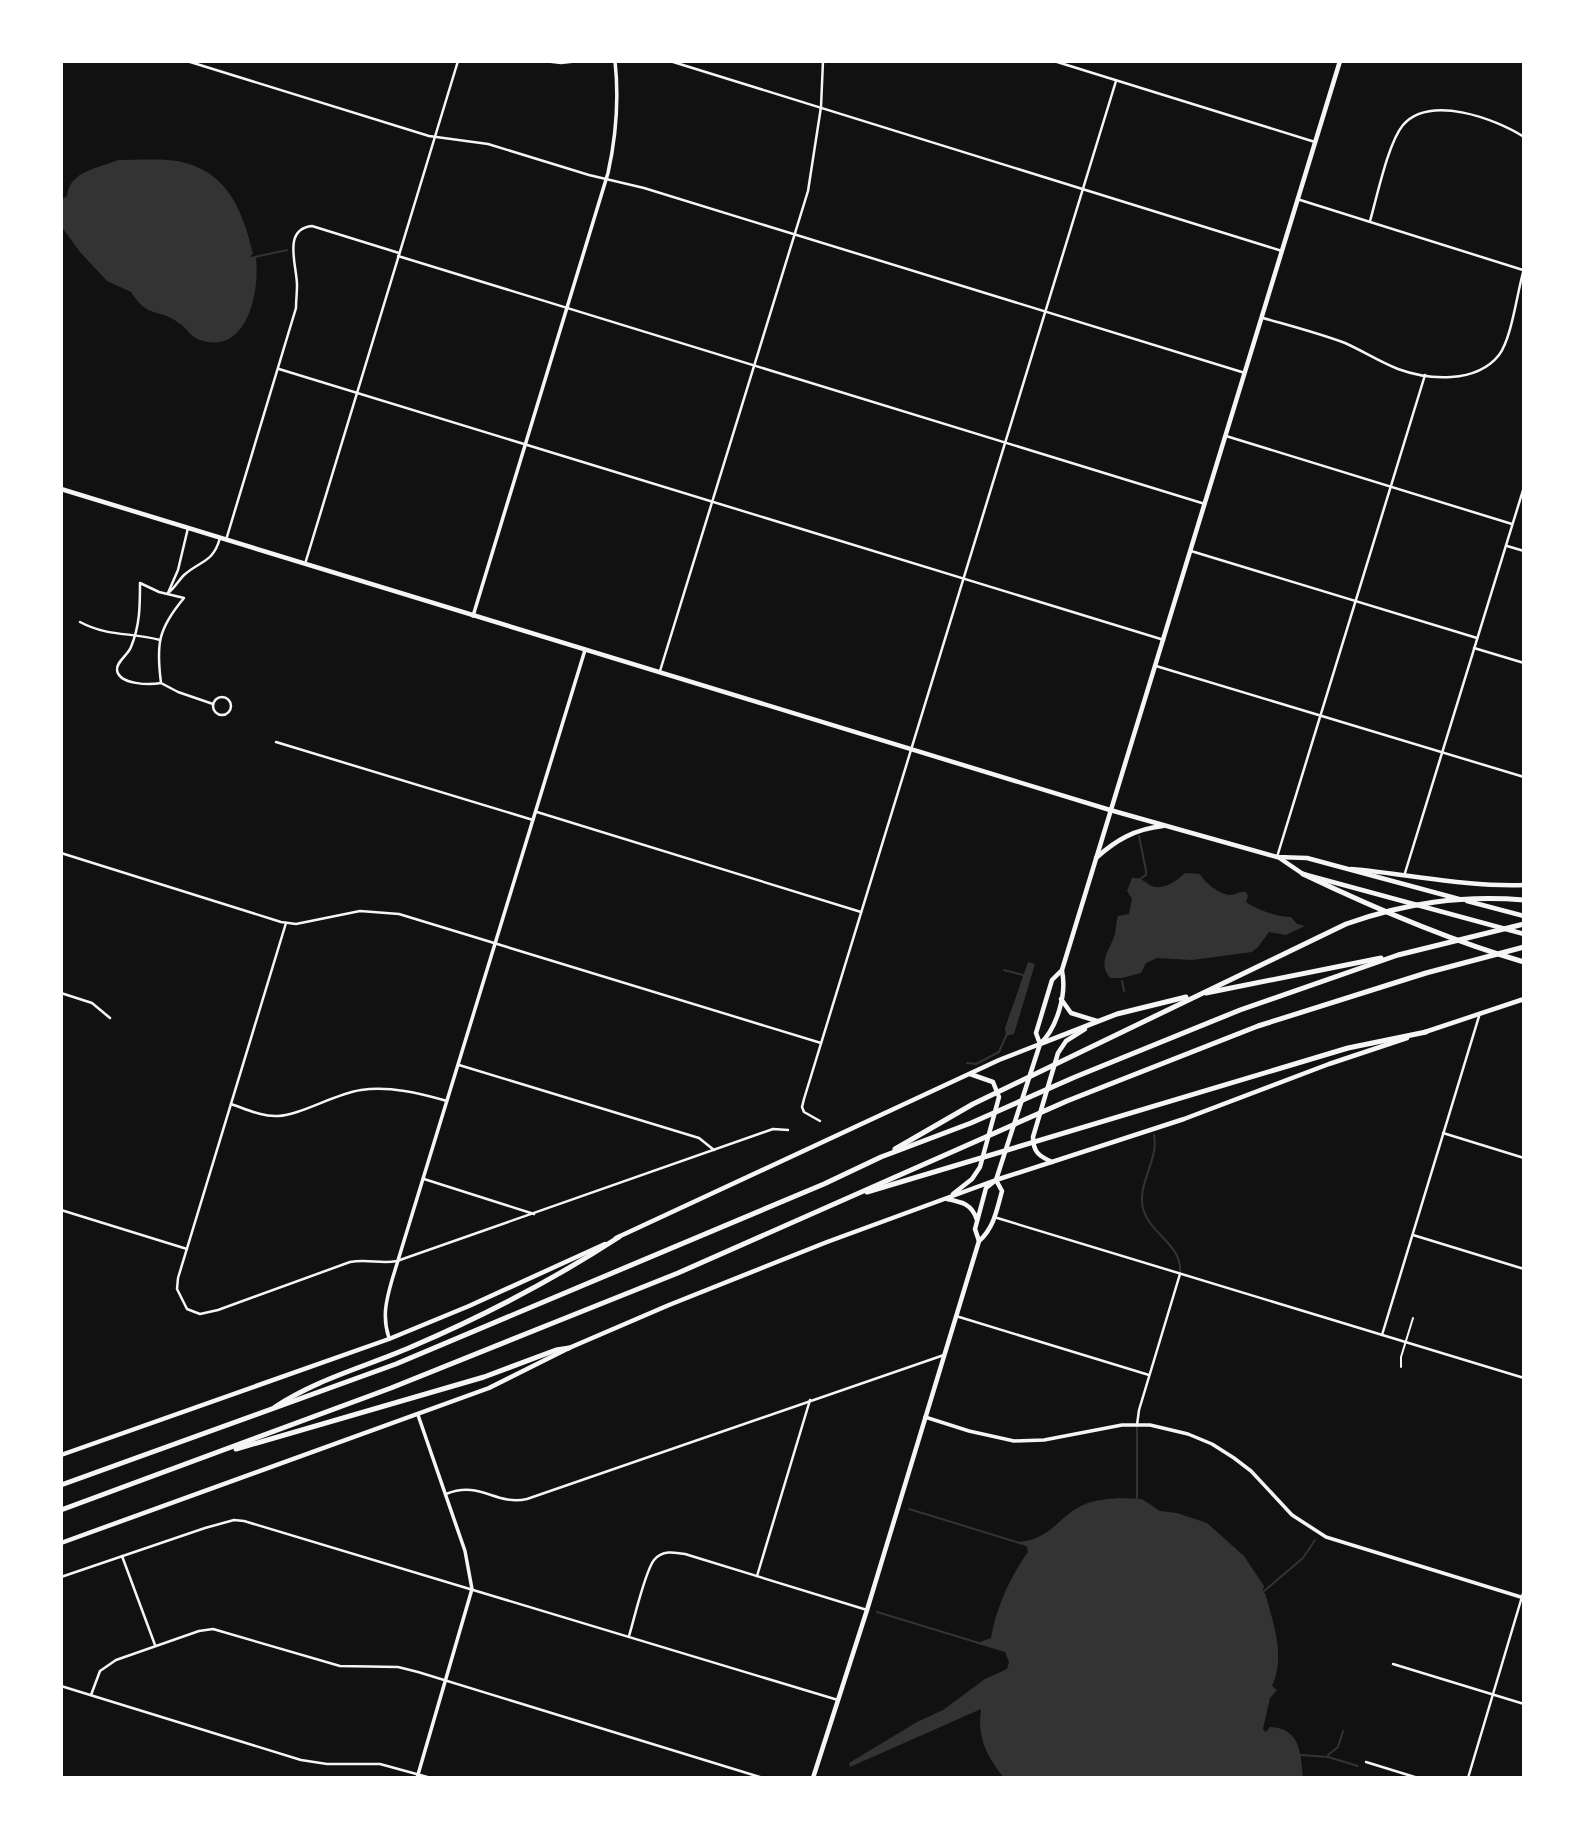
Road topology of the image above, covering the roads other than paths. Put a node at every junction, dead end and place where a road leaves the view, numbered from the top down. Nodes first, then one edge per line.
1 (187, 61) edge
2 (458, 61) edge
3 (544, 61) edge
4 (579, 61) edge
5 (615, 61) edge
6 (670, 61) edge
7 (823, 61) edge
8 (1054, 61) edge
9 (1340, 61) edge
10 (1116, 80) junction
11 (821, 107) junction
12 (435, 137) junction
13 (1524, 137) edge
14 (1315, 142) junction
15 (606, 179) junction
16 (1083, 191) junction
17 (1297, 199) junction
18 (1370, 221) junction
19 (795, 234) junction
20 (1282, 251) junction
21 (399, 254) junction
22 (1524, 269) edge
23 (568, 309) junction
24 (1045, 311) junction
25 (1262, 318) junction
26 (754, 366) junction
27 (279, 369) junction
28 (1245, 373) junction
29 (1425, 376) junction
30 (356, 393) junction
31 (1226, 436) junction
32 (1005, 443) junction
33 (526, 444) junction
34 (1392, 487) junction
35 (1524, 487) edge
36 (61, 489) edge
37 (714, 502) junction
38 (1205, 504) junction
39 (1512, 524) junction
40 (188, 528) junction
41 (223, 539) junction
42 (1506, 545) junction
43 (1191, 551) junction
44 (1524, 551) edge
45 (304, 564) junction
46 (964, 578) junction
47 (168, 593) junction
48 (1357, 601) junction
49 (473, 616) junction
50 (80, 622) dead end
51 (135, 635) junction
52 (1477, 638) junction
53 (160, 640) junction
54 (1164, 640) junction
55 (1474, 648) junction
56 (585, 650) junction
57 (1524, 663) edge
58 (1156, 666) junction
59 (660, 673) junction
60 (161, 683) junction
61 (213, 704) junction
62 (1322, 716) junction
63 (276, 742) dead end
64 (911, 750) junction
65 (1442, 753) junction
66 (1524, 777) edge
67 (1110, 810) junction
68 (536, 811) junction
69 (533, 820) junction
70 (1168, 826) junction
71 (61, 853) edge
72 (1277, 857) junction
73 (1096, 858) junction
74 (1340, 868) junction
75 (1405, 873) junction
76 (1303, 874) junction
77 (1524, 885) edge
78 (1524, 900) edge
79 (861, 912) junction
80 (1524, 916) edge
81 (286, 923) junction
82 (1524, 924) edge
83 (1524, 934) edge
84 (496, 943) junction
85 (1524, 947) edge
86 (1398, 955) junction
87 (1524, 961) edge
88 (1062, 970) junction
89 (61, 993) edge
90 (1061, 999) junction
91 (1524, 999) edge
92 (1480, 1013) junction
93 (110, 1018) dead end
94 (1097, 1021) junction
95 (1426, 1032) junction
96 (821, 1043) junction
97 (1040, 1044) junction
98 (458, 1065) junction
99 (970, 1074) junction
100 (447, 1101) junction
101 (231, 1104) junction
102 (820, 1121) dead end
103 (788, 1130) dead end
104 (1443, 1133) junction
105 (714, 1150) junction
106 (881, 1157) junction
107 (1524, 1158) edge
108 (1052, 1162) junction
109 (423, 1179) junction
110 (996, 1180) junction
111 (946, 1198) junction
112 (844, 1199) junction
113 (61, 1210) edge
114 (534, 1214) junction
115 (994, 1217) junction
116 (977, 1220) junction
117 (1412, 1235) junction
118 (619, 1237) junction
119 (979, 1241) junction
120 (187, 1248) junction
121 (397, 1262) junction
122 (1524, 1269) edge
123 (1180, 1273) junction
124 (956, 1316) junction
125 (1413, 1318) dead end
126 (1382, 1335) junction
127 (389, 1339) junction
128 (569, 1348) junction
129 (944, 1355) junction
130 (1401, 1367) dead end
131 (1149, 1375) junction
132 (1524, 1378) edge
133 (810, 1400) junction
134 (266, 1412) junction
135 (418, 1415) junction
136 (925, 1417) junction
137 (1137, 1425) junction
138 (61, 1455) edge
139 (193, 1462) junction
140 (61, 1485) edge
141 (445, 1494) junction
142 (61, 1510) edge
143 (61, 1543) edge
144 (122, 1556) junction
145 (757, 1576) junction
146 (61, 1577) edge
147 (472, 1588) junction
148 (1524, 1590) edge
149 (1523, 1598) edge
150 (867, 1611) junction
151 (629, 1636) junction
152 (156, 1646) junction
153 (1393, 1664) dead end
154 (446, 1680) junction
155 (61, 1686) edge
156 (1493, 1694) junction
157 (91, 1695) junction
158 (838, 1700) junction
159 (1524, 1704) edge
160 (1366, 1762) dead end
161 (418, 1776) edge
162 (431, 1778) edge
163 (763, 1778) edge
164 (813, 1778) edge
165 (1418, 1778) edge
166 (1468, 1778) edge

1 - 12 street
2 - 12 street
3 - 4 street
5 - 15 street
6 - 11 street
7 - 11 street
8 - 10 street
9 - 14 main road
10 - 14 street
10 - 16 street
11 - 16 street
11 - 19 street
12 - 15 street
12 - 21 street
13 - 18 street
14 - 17 main road
15 - 19 street
15 - 23 street
16 - 20 street
16 - 24 street
17 - 18 street
17 - 20 main road
18 - 22 street
19 - 24 street
19 - 26 street
20 - 25 main road
21 - 23 street
21 - 27 street
21 - 30 street
22 - 29 street
23 - 26 street
23 - 33 street
24 - 28 street
24 - 32 street
25 - 28 main road
25 - 29 street
26 - 32 street
26 - 37 street
27 - 30 street
27 - 41 street
28 - 31 main road
29 - 34 street
30 - 33 street
30 - 45 street
31 - 34 street
31 - 38 main road
32 - 38 street
32 - 46 street
33 - 37 street
33 - 49 street
34 - 39 street
34 - 48 street
35 - 39 street
36 - 40 main road
37 - 46 street
37 - 59 street
38 - 43 main road
39 - 42 street
40 - 41 main road
40 - 47 street
41 - 45 main road
41 - 47 street
42 - 44 street
42 - 52 street
43 - 48 street
43 - 54 main road
45 - 49 main road
46 - 54 street
46 - 64 street
47 - 51 street
47 - 53 street
48 - 52 street
48 - 62 street
49 - 56 main road
50 - 51 street
51 - 53 street
51 - 60 street
52 - 55 street
53 - 60 street
54 - 58 main road
55 - 57 street
55 - 65 street
56 - 59 main road
56 - 68 street
58 - 62 street
58 - 67 main road
59 - 64 main road
60 - 61 street
61 - 61 street
62 - 65 street
62 - 72 street
63 - 69 street
64 - 67 main road
64 - 79 street
65 - 66 street
65 - 75 street
67 - 70 main road
67 - 73 main road
68 - 69 street
68 - 79 street
69 - 84 street
70 - 72 main road
70 - 73 main road
71 - 81 street
72 - 74 main road
72 - 76 main road
73 - 88 main road
74 - 75 main road
74 - 80 main road
75 - 77 main road
76 - 83 main road
76 - 87 highway
78 - 106 highway
79 - 96 street
81 - 84 street
81 - 101 street
82 - 86 highway
84 - 96 street
84 - 98 street
85 - 112 highway
86 - 94 highway
86 - 106 highway
88 - 90 main road
88 - 97 main road
89 - 93 street
90 - 94 main road
90 - 97 main road
91 - 92 main road
92 - 95 main road
92 - 104 street
94 - 97 highway
94 - 108 main road
95 - 108 main road
95 - 112 highway
96 - 102 street
97 - 99 main road
97 - 110 main road
98 - 100 street
98 - 105 street
99 - 111 main road
99 - 118 main road
100 - 101 street
100 - 109 street
101 - 120 street
103 - 105 street
104 - 107 street
104 - 117 street
105 - 114 street
106 - 134 highway
108 - 110 main road
109 - 114 street
109 - 121 street
110 - 111 main road
110 - 115 main road
110 - 116 main road
111 - 116 main road
111 - 128 main road
112 - 139 highway
113 - 120 street
114 - 121 street
115 - 119 main road
115 - 123 street
116 - 119 main road
117 - 122 street
117 - 126 street
118 - 127 main road
118 - 134 highway
119 - 124 main road
120 - 121 street
121 - 127 street
123 - 126 street
123 - 131 street
124 - 129 main road
124 - 131 street
125 - 130 street
126 - 132 street
127 - 138 main road
128 - 135 main road
128 - 139 highway
129 - 133 street
129 - 136 main road
131 - 137 street
133 - 141 street
133 - 145 street
134 - 140 highway
135 - 141 street
135 - 143 main road
136 - 137 street
136 - 150 main road
137 - 149 street
139 - 142 highway
141 - 147 street
144 - 146 street
144 - 147 street
144 - 152 street
145 - 150 street
145 - 151 street
147 - 151 street
147 - 154 street
148 - 149 street
149 - 156 street
150 - 158 main road
151 - 158 street
152 - 154 street
152 - 157 street
153 - 156 street
154 - 161 street
154 - 163 street
155 - 157 street
156 - 159 street
156 - 166 street
157 - 161 street
158 - 164 main road
160 - 165 street
161 - 162 street

